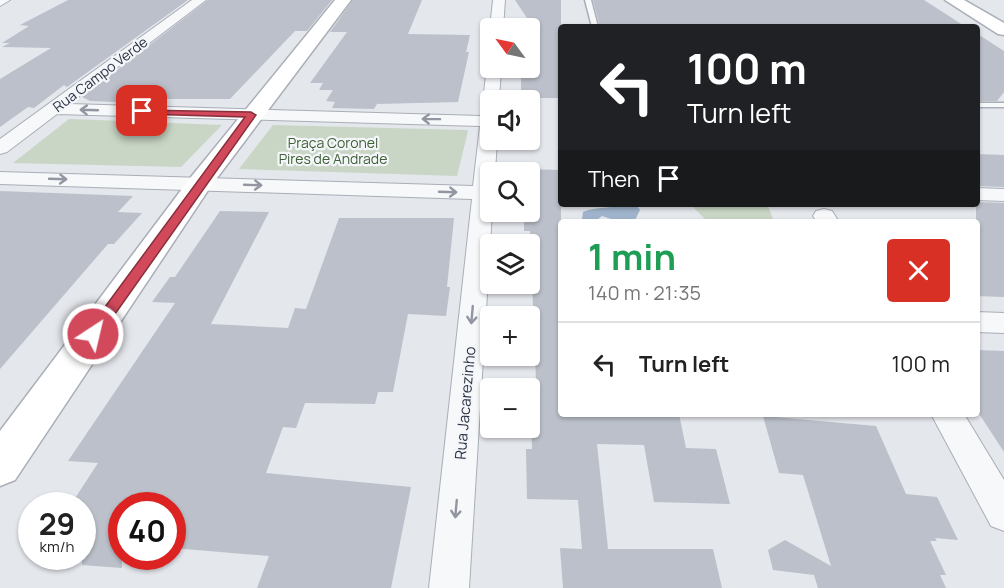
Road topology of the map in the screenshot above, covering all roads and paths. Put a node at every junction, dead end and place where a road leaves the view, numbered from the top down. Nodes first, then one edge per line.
1 (200, 0) edge
2 (343, 0) edge
3 (499, 0) edge
4 (588, 0) edge
5 (953, 0) edge
6 (498, 18) edge
7 (594, 24) edge
8 (1004, 30) edge
9 (980, 105) edge
10 (1004, 105) edge
11 (54, 109) junction
12 (251, 115) junction
13 (480, 121) edge
14 (0, 148) edge
15 (0, 178) edge
16 (200, 183) junction
17 (480, 194) edge
18 (980, 194) edge
19 (1004, 195) edge
20 (481, 222) edge
21 (980, 322) edge
22 (1004, 323) edge
23 (949, 417) edge
24 (0, 466) edge
25 (1004, 513) edge
26 (449, 588) edge

1 - 11 street, Rua Campo Verde
2 - 12 street
3 - 6 street
4 - 7 lane
5 - 8 street
9 - 10 lane
12 -> 11 street
11 - 14 street, Rua Campo Verde
13 -> 12 street
12 - 16 street
15 -> 16 street
16 -> 17 street
16 - 24 street
18 - 19 street
20 -> 26 street, Rua Jacarezinho
21 - 22 street
23 - 25 street

